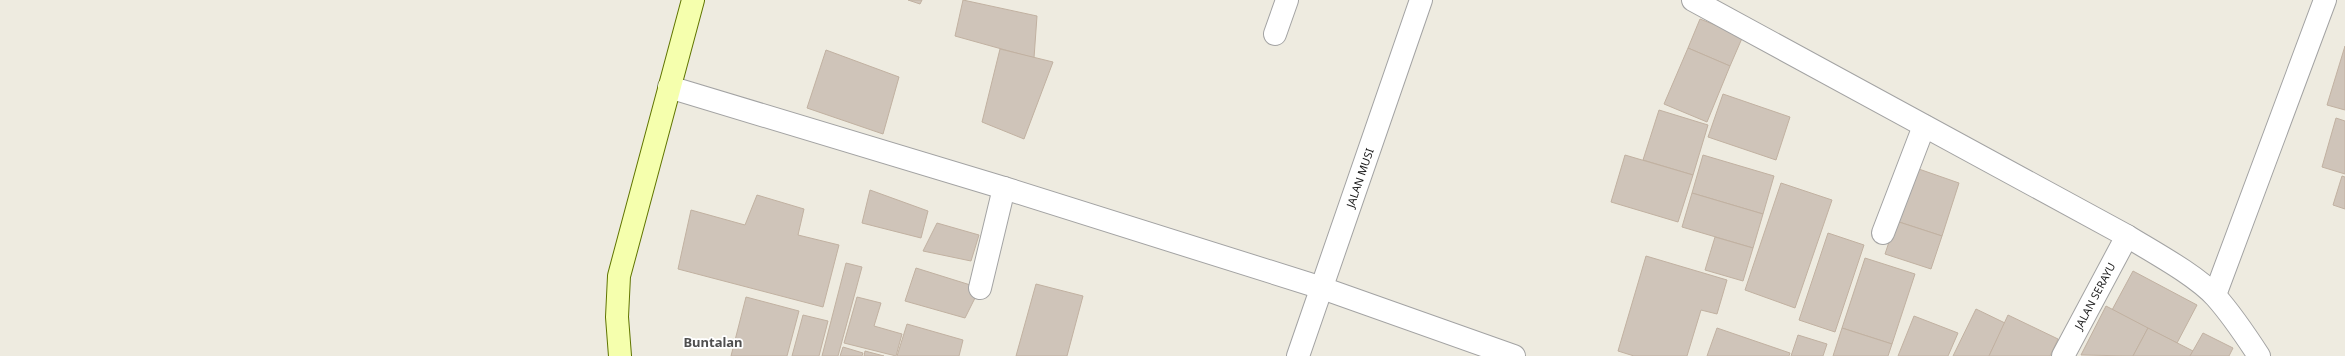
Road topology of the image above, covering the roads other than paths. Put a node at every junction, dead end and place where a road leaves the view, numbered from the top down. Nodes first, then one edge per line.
1 (693, 0) edge
2 (1287, 0) edge
3 (1421, 0) edge
4 (1693, 0) edge
5 (2325, 0) edge
6 (1275, 34) dead end
7 (669, 87) junction
8 (1924, 126) junction
9 (1004, 188) junction
10 (1883, 233) dead end
11 (2127, 236) junction
12 (980, 288) dead end
13 (1322, 288) junction
14 (2215, 295) junction
15 (620, 356) edge
16 (1298, 356) edge
17 (1511, 356) edge
18 (2063, 356) edge
19 (2259, 356) edge

1 - 7 main road
2 - 6 street
3 - 13 street, JALAN MUSI
4 - 8 street
5 - 14 street
7 - 9 street
7 - 15 main road
8 - 10 street
8 - 11 street
9 - 12 street
9 - 13 street
11 - 14 street
11 - 18 street, JALAN SERAYU
13 - 16 street, JALAN MUSI
13 - 17 street
14 - 19 street

